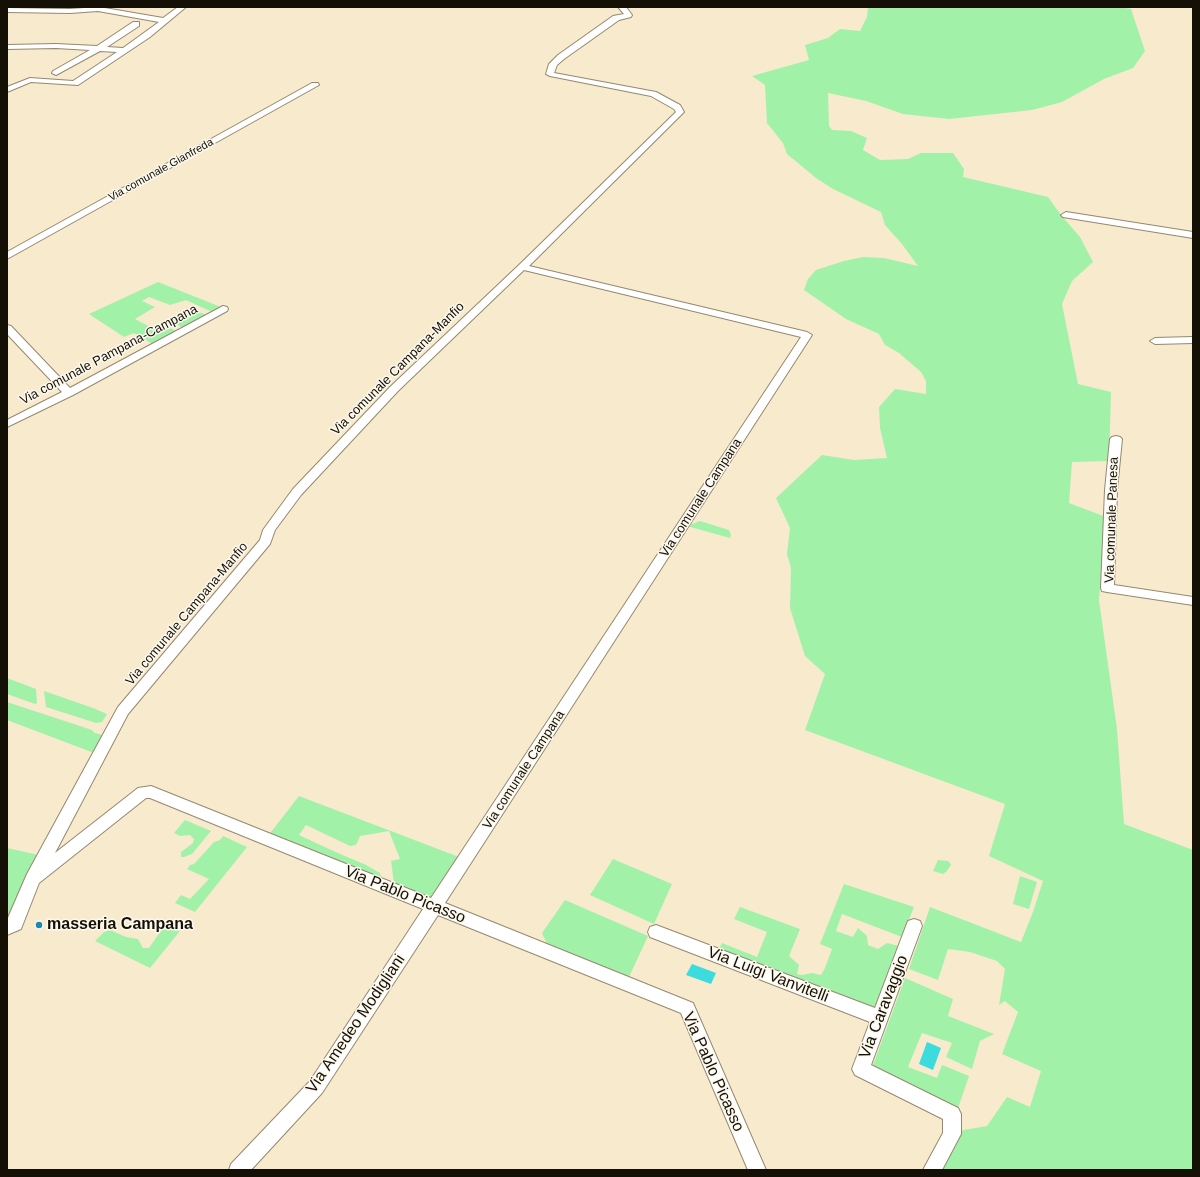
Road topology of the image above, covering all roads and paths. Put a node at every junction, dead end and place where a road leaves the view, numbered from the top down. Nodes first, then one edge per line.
1 (182, 7) edge
2 (622, 7) edge
3 (7, 10) edge
4 (165, 21) junction
5 (136, 24) dead end
6 (7, 47) edge
7 (99, 49) junction
8 (124, 50) junction
9 (56, 73) dead end
10 (315, 85) dead end
11 (7, 90) edge
12 (1066, 215) dead end
13 (1193, 235) edge
14 (7, 256) edge
15 (522, 267) junction
16 (223, 309) dead end
17 (7, 328) edge
18 (1193, 340) edge
19 (1155, 341) dead end
20 (69, 393) junction
21 (7, 424) edge
22 (1116, 439) dead end
23 (1193, 601) edge
24 (33, 879) junction
25 (435, 907) junction
26 (914, 926) dead end
27 (7, 928) edge
28 (656, 932) dead end
29 (880, 1018) junction
30 (238, 1170) edge
31 (757, 1170) edge
32 (932, 1170) edge

1 - 4 street
2 - 15 street, Via comunale Campana-Manfio
3 - 4 street
4 - 8 street
5 - 7 street
6 - 7 street
7 - 8 street
7 - 9 street
8 - 11 street
10 - 14 street, Via comunale Gianfreda
12 - 13 street
15 - 24 street, Via comunale Campana-Manfio
15 - 25 street, Via comunale Campana
16 - 20 street, Via comunale Pampana-Campana
17 - 20 street
18 - 19 street
20 - 21 street, Via comunale Pampana-Campana
22 - 23 street, Via comunale Panesa
24 - 25 street, Via Pablo Picasso
24 - 27 street
25 - 30 street, Via Amedeo Modigliani
25 - 31 street, Via Pablo Picasso
26 - 29 street, Via Caravaggio
28 - 29 street, Via Luigi Vanvitelli
29 - 32 street, Via Caravaggio

